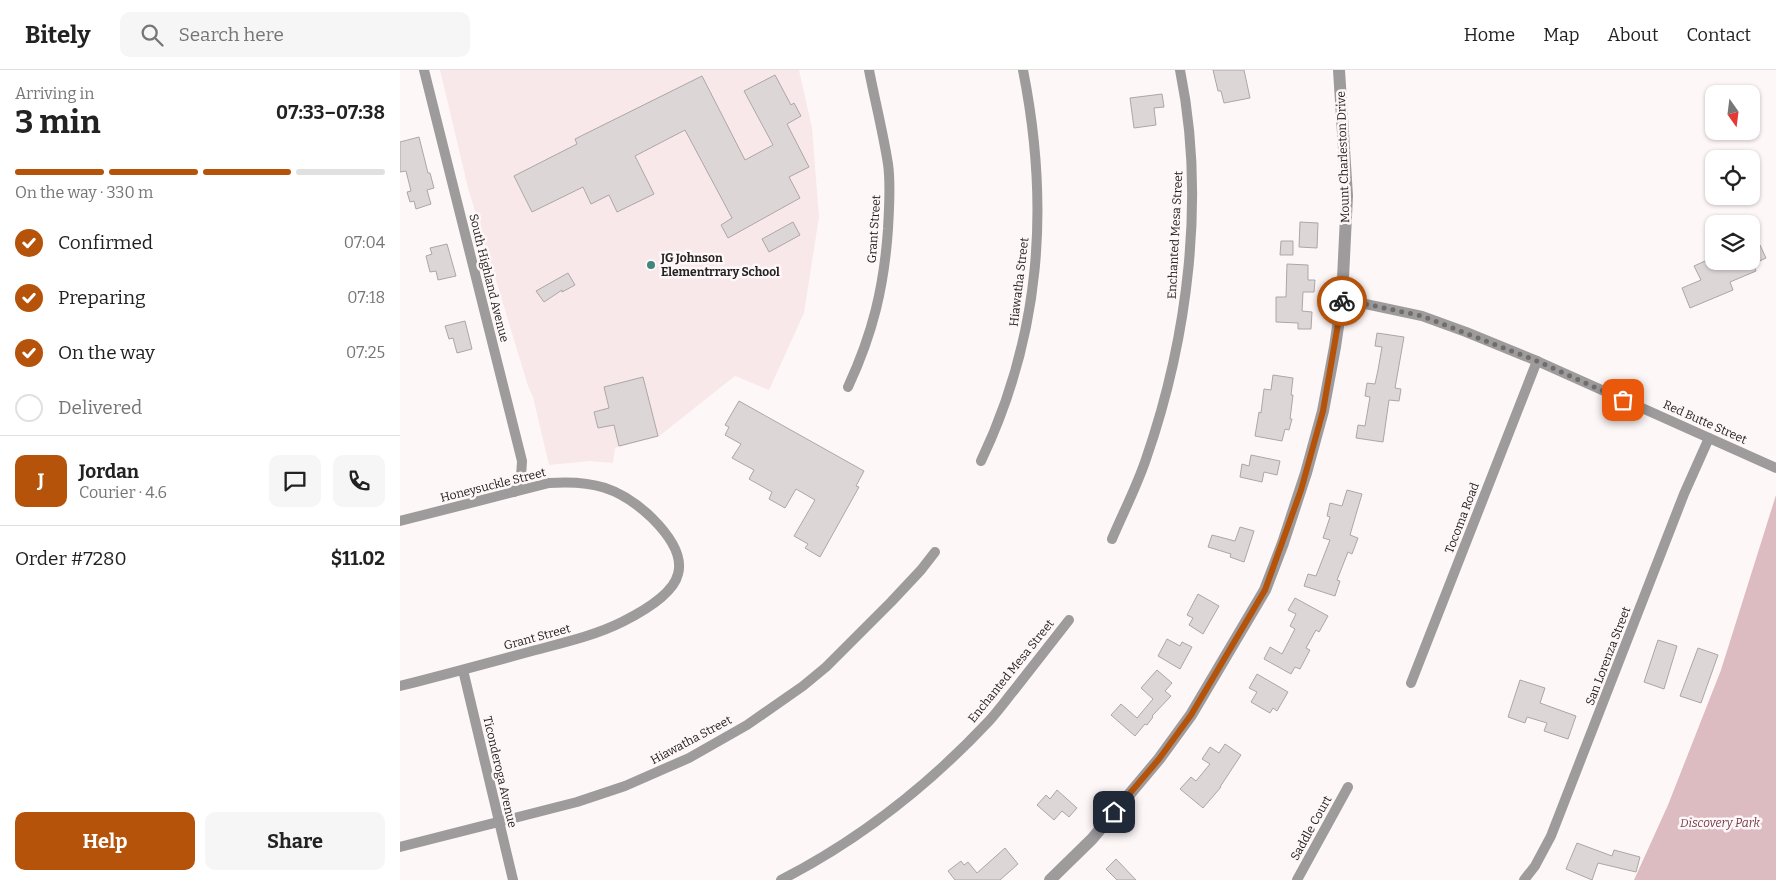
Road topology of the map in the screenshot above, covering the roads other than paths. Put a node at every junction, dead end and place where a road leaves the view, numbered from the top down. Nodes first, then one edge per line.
1 (424, 70) edge
2 (869, 70) edge
3 (1023, 70) edge
4 (1180, 70) edge
5 (1339, 70) edge
6 (1342, 299) junction
7 (1537, 361) junction
8 (848, 387) dead end
9 (1709, 438) junction
10 (981, 461) dead end
11 (1776, 468) edge
12 (514, 492) junction
13 (400, 521) edge
14 (1112, 539) dead end
15 (935, 552) dead end
16 (670, 589) joint
17 (1069, 620) dead end
18 (463, 670) junction
19 (1411, 683) dead end
20 (400, 686) edge
21 (1348, 788) dead end
22 (499, 822) junction
23 (400, 847) edge
24 (513, 880) edge
25 (782, 880) edge
26 (1050, 880) edge
27 (1297, 880) edge
28 (1524, 880) edge

1 - 12 street, South Highland Avenue
2 - 8 street, Grant Street
3 - 10 street, Hiawatha Street
4 - 14 street, Enchanted Mesa Street
5 - 6 street, Mount Charleston Drive
6 - 7 street, Red Butte Street
6 - 26 street, Mount Charleston Drive
7 - 9 street, Red Butte Street
7 - 19 street, Tocoma Road
9 - 11 street, Red Butte Street
9 - 28 street, San Lorenza Street
12 - 13 street, Honeysuckle Street
12 - 16 street, Honeysuckle Street
15 - 22 street, Hiawatha Street
16 - 18 street, Grant Street
17 - 25 street, Enchanted Mesa Street
18 - 20 street, Grant Street
18 - 22 street, Ticonderoga Avenue
21 - 27 street, Saddle Court
22 - 23 street, Hiawatha Street
22 - 24 street, Ticonderoga Avenue

